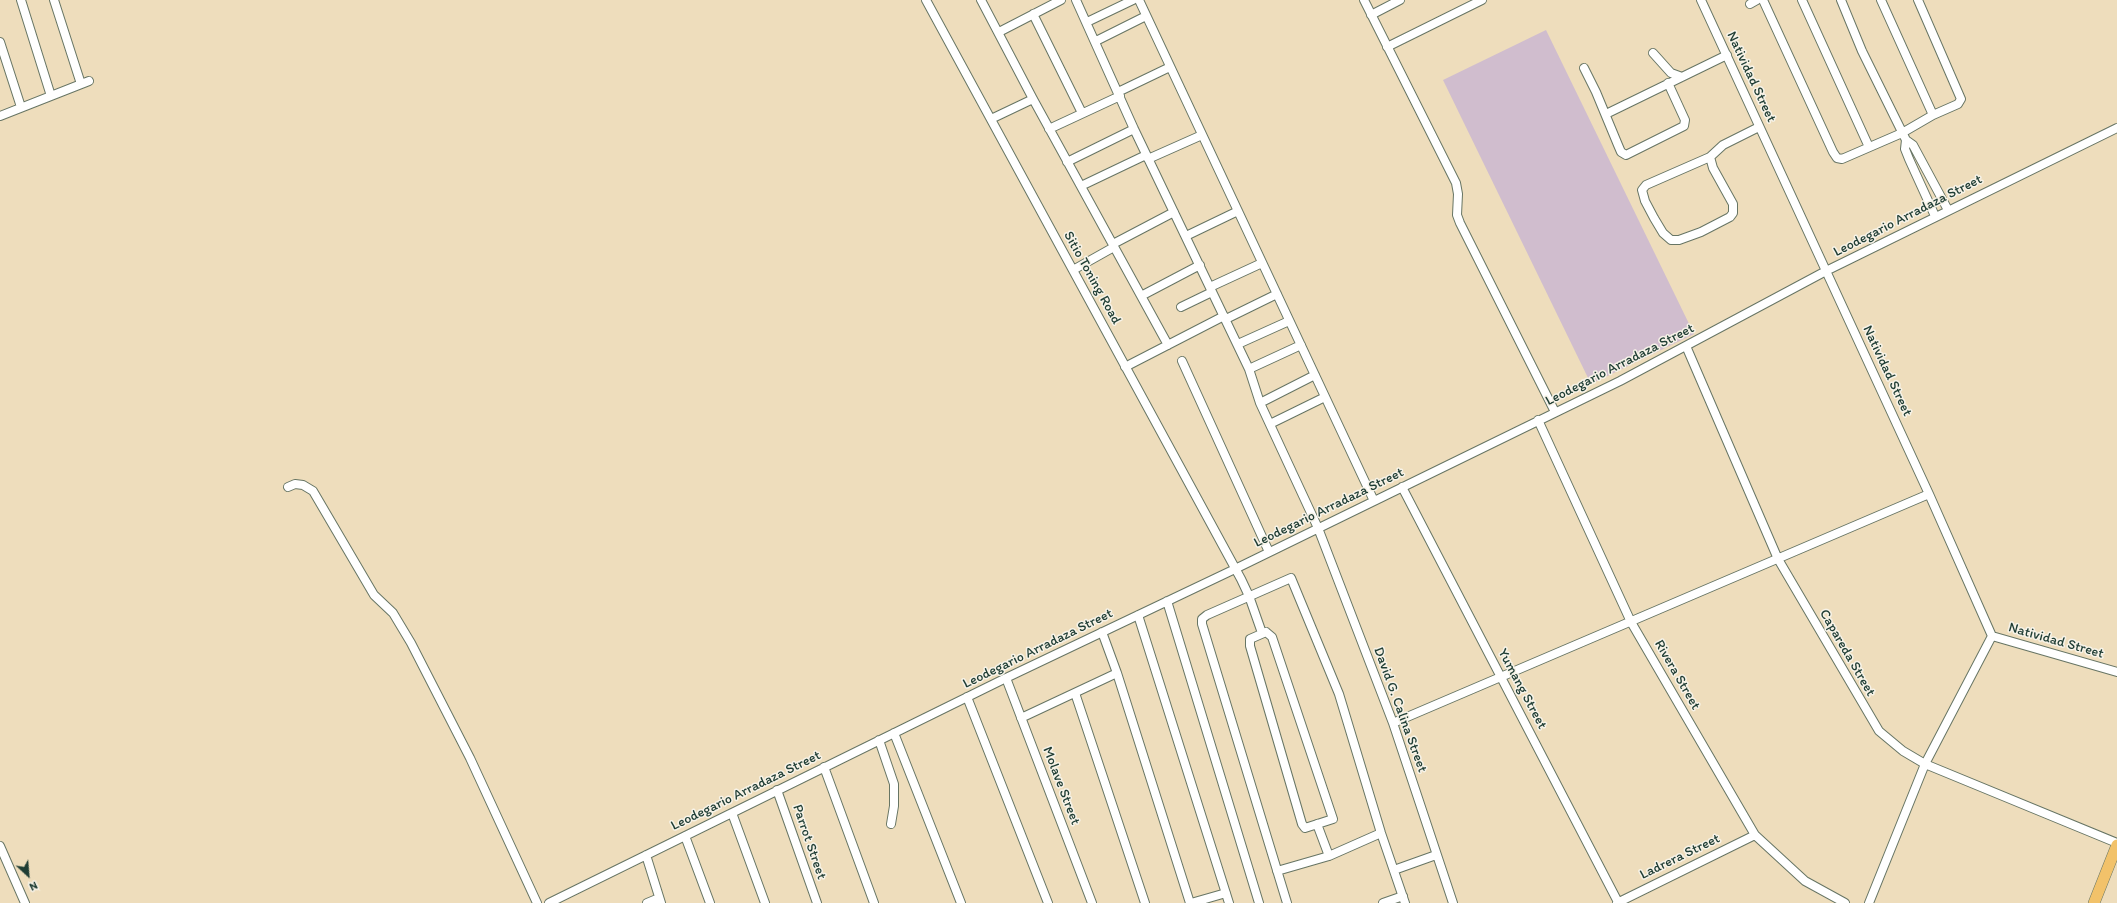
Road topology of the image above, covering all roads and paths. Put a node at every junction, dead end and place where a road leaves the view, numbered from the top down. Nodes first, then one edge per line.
1 (21, 0) edge
2 (54, 0) edge
3 (926, 0) edge
4 (982, 0) edge
5 (1061, 0) edge
6 (1076, 0) edge
7 (1133, 0) edge
8 (1139, 0) edge
9 (1364, 0) edge
10 (1400, 0) edge
11 (1482, 0) edge
12 (1701, 0) edge
13 (1763, 0) edge
14 (1802, 0) edge
15 (1841, 0) edge
16 (1882, 0) edge
17 (1918, 0) edge
18 (1033, 14) junction
19 (1371, 15) junction
20 (1146, 16) junction
21 (1087, 22) junction
22 (999, 32) junction
23 (0, 42) edge
24 (1096, 42) junction
25 (1387, 47) junction
26 (1653, 53) dead end
27 (1727, 55) junction
28 (1170, 67) junction
29 (1584, 68) dead end
30 (1682, 77) junction
31 (89, 81) dead end
32 (1668, 83) junction
33 (80, 84) junction
34 (1119, 94) junction
35 (51, 96) junction
36 (1033, 99) junction
37 (21, 107) junction
38 (1082, 113) junction
39 (1606, 114) junction
40 (1933, 115) junction
41 (0, 116) edge
42 (991, 119) junction
43 (1759, 127) junction
44 (2117, 128) edge
45 (1049, 129) junction
46 (1134, 129) junction
47 (1202, 135) junction
48 (1904, 136) junction
49 (1869, 147) junction
50 (1147, 157) junction
51 (1710, 157) junction
52 (1067, 162) junction
53 (1081, 186) junction
54 (1948, 210) junction
55 (1238, 211) junction
56 (1174, 212) junction
57 (1935, 216) junction
58 (1186, 236) junction
59 (1114, 246) junction
60 (1262, 263) junction
61 (1200, 265) junction
62 (1073, 270) junction
63 (1826, 271) junction
64 (1211, 289) junction
65 (1277, 294) junction
66 (1141, 296) junction
67 (1182, 307) dead end
68 (1225, 318) junction
69 (1289, 321) junction
70 (1238, 344) junction
71 (1168, 345) junction
72 (1300, 345) junction
73 (1686, 346) junction
74 (1182, 361) dead end
75 (1125, 367) junction
76 (1249, 369) junction
77 (1315, 375) junction
78 (1325, 397) junction
79 (1260, 403) junction
80 (1555, 412) junction
81 (1538, 420) junction
82 (1270, 424) junction
83 (288, 487) dead end
84 (1402, 487) junction
85 (1929, 494) junction
86 (1374, 501) junction
87 (1318, 528) junction
88 (1269, 552) junction
89 (1778, 559) junction
90 (1235, 569) junction
91 (1249, 596) junction
92 (1167, 601) junction
93 (1138, 615) junction
94 (1631, 622) junction
95 (1102, 632) junction
96 (1262, 633) junction
97 (1992, 636) junction
98 (2117, 672) edge
99 (1117, 673) junction
100 (1501, 677) junction
101 (1006, 678) junction
102 (1075, 693) junction
103 (967, 697) junction
104 (1021, 718) junction
105 (1393, 724) junction
106 (894, 733) junction
107 (879, 740) junction
108 (1925, 764) junction
109 (824, 767) junction
110 (777, 790) junction
111 (732, 813) junction
112 (891, 824) dead end
113 (1317, 824) junction
114 (1381, 833) junction
115 (1756, 835) junction
116 (685, 836) junction
117 (2117, 844) edge
118 (0, 846) edge
119 (1436, 852) junction
120 (646, 855) junction
121 (1329, 856) junction
122 (3, 861) edge
123 (1393, 868) junction
124 (1277, 871) junction
125 (1226, 893) junction
126 (1404, 899) edge
127 (660, 900) edge
128 (25, 903) edge
129 (537, 903) edge
130 (549, 903) edge
131 (647, 903) edge
132 (710, 903) edge
133 (765, 903) edge
134 (817, 903) edge
135 (874, 903) edge
136 (961, 903) edge
137 (1048, 903) edge
138 (1092, 903) edge
139 (1145, 903) edge
140 (1190, 903) edge
141 (1229, 903) edge
142 (1259, 903) edge
143 (1287, 903) edge
144 (1383, 903) edge
145 (1453, 903) edge
146 (1618, 903) edge
147 (1845, 903) edge
148 (1869, 903) edge
149 (2094, 903) edge

1 - 35 street
2 - 33 street
3 - 42 street, Sitio Toning Road
4 - 22 street
5 - 18 street
6 - 21 street, David G. Calina Street
7 - 21 street
8 - 20 street
9 - 19 street
10 - 19 street
11 - 25 street
12 - 27 street, Natividad Street
13 - 49 street
14 - 49 street
15 - 48 street
16 - 40 street
17 - 40 street
18 - 22 street
18 - 38 street
19 - 25 street
20 - 24 street
20 - 28 street
21 - 24 street, David G. Calina Street
22 - 36 street
23 - 37 street
24 - 34 street, David G. Calina Street
25 - 80 street
26 - 30 street
27 - 30 street
27 - 43 street, Natividad Street
28 - 34 street
28 - 47 street
29 - 39 street
30 - 32 street
31 - 33 street
32 - 39 street
32 - 39 street
33 - 35 street
34 - 38 street
34 - 46 street, David G. Calina Street
35 - 37 street
36 - 42 street
36 - 45 street
37 - 41 street
38 - 45 street
40 - 48 street
42 - 62 street, Sitio Toning Road
43 - 51 street
43 - 63 street, Natividad Street
44 - 54 street, Leodegario Arradaza Street
45 - 52 street
46 - 50 street, David G. Calina Street
46 - 52 street
47 - 50 street
47 - 55 street
48 - 49 street
48 - 54 street
48 - 57 street
50 - 53 street
50 - 56 street, David G. Calina Street
51 - 51 street
52 - 53 street
53 - 59 street
54 - 57 street, Leodegario Arradaza Street
55 - 58 street
55 - 60 street
56 - 58 street, David G. Calina Street
56 - 59 street
57 - 63 street, Leodegario Arradaza Street
58 - 61 street, David G. Calina Street
59 - 62 street
59 - 66 street
60 - 64 street
60 - 65 street
61 - 64 street, David G. Calina Street
61 - 66 street
62 - 75 street, Sitio Toning Road
63 - 73 street, Leodegario Arradaza Street
63 - 85 street, Natividad Street
64 - 67 street
64 - 68 street, David G. Calina Street
65 - 68 street
65 - 69 street
66 - 71 street
68 - 70 street, David G. Calina Street
68 - 71 street
69 - 70 street
69 - 72 street
70 - 76 street, David G. Calina Street
71 - 75 street
72 - 76 street
72 - 77 street
73 - 80 street, Leodegario Arradaza Street
73 - 89 street, Capareda Street
74 - 88 street
75 - 90 street, Sitio Toning Road
76 - 79 street, David G. Calina Street
77 - 78 street
77 - 79 street
78 - 82 street
78 - 86 street
79 - 82 street, David G. Calina Street
80 - 81 street, Leodegario Arradaza Street
81 - 84 street, Leodegario Arradaza Street
81 - 94 street, Rivera Street
82 - 87 street, David G. Calina Street
83 - 129 street
84 - 86 street, Leodegario Arradaza Street
84 - 100 street, Yumang Street
85 - 89 street
85 - 97 street, Natividad Street
86 - 87 street, Leodegario Arradaza Street
87 - 88 street, Leodegario Arradaza Street
87 - 105 street, David G. Calina Street
88 - 90 street, Leodegario Arradaza Street
89 - 94 street
89 - 108 street, Capareda Street
90 - 91 street, Sitio Toning Road
90 - 92 street, Leodegario Arradaza Street
91 - 96 street, Sitio Toning Road
91 - 114 street
91 - 124 street
92 - 93 street, Leodegario Arradaza Street
92 - 142 street
93 - 95 street, Leodegario Arradaza Street
93 - 125 street
94 - 100 street
94 - 115 street, Rivera Street
95 - 99 street
95 - 101 street, Leodegario Arradaza Street
96 - 113 street
96 - 113 street
97 - 98 street, Natividad Street
97 - 108 street
99 - 102 street
99 - 140 street
100 - 105 street
100 - 146 street, Yumang Street
101 - 103 street, Leodegario Arradaza Street
101 - 104 street, Molave Street
102 - 104 street
102 - 139 street
103 - 106 street, Leodegario Arradaza Street
103 - 137 street
104 - 138 street, Molave Street
105 - 119 street, David G. Calina Street
106 - 107 street, Leodegario Arradaza Street
106 - 136 street
107 - 109 street, Leodegario Arradaza Street
107 - 112 street
108 - 117 street, Capareda Street
108 - 148 street
109 - 110 street, Leodegario Arradaza Street
109 - 135 street
110 - 111 street, Leodegario Arradaza Street
110 - 134 street, Parrot Street
111 - 116 street, Leodegario Arradaza Street
111 - 133 street
113 - 121 street
114 - 121 street
114 - 123 street
115 - 146 street, Ladrera Street
115 - 147 street, Rivera Street
116 - 120 street, Leodegario Arradaza Street
116 - 132 street
117 - 149 main road
118 - 122 street
119 - 123 street
119 - 145 street, David G. Calina Street
120 - 127 street
120 - 130 street, Leodegario Arradaza Street
121 - 124 street
122 - 128 street
123 - 126 street
124 - 143 street
125 - 140 street
125 - 141 street
126 - 144 street
127 - 131 street

